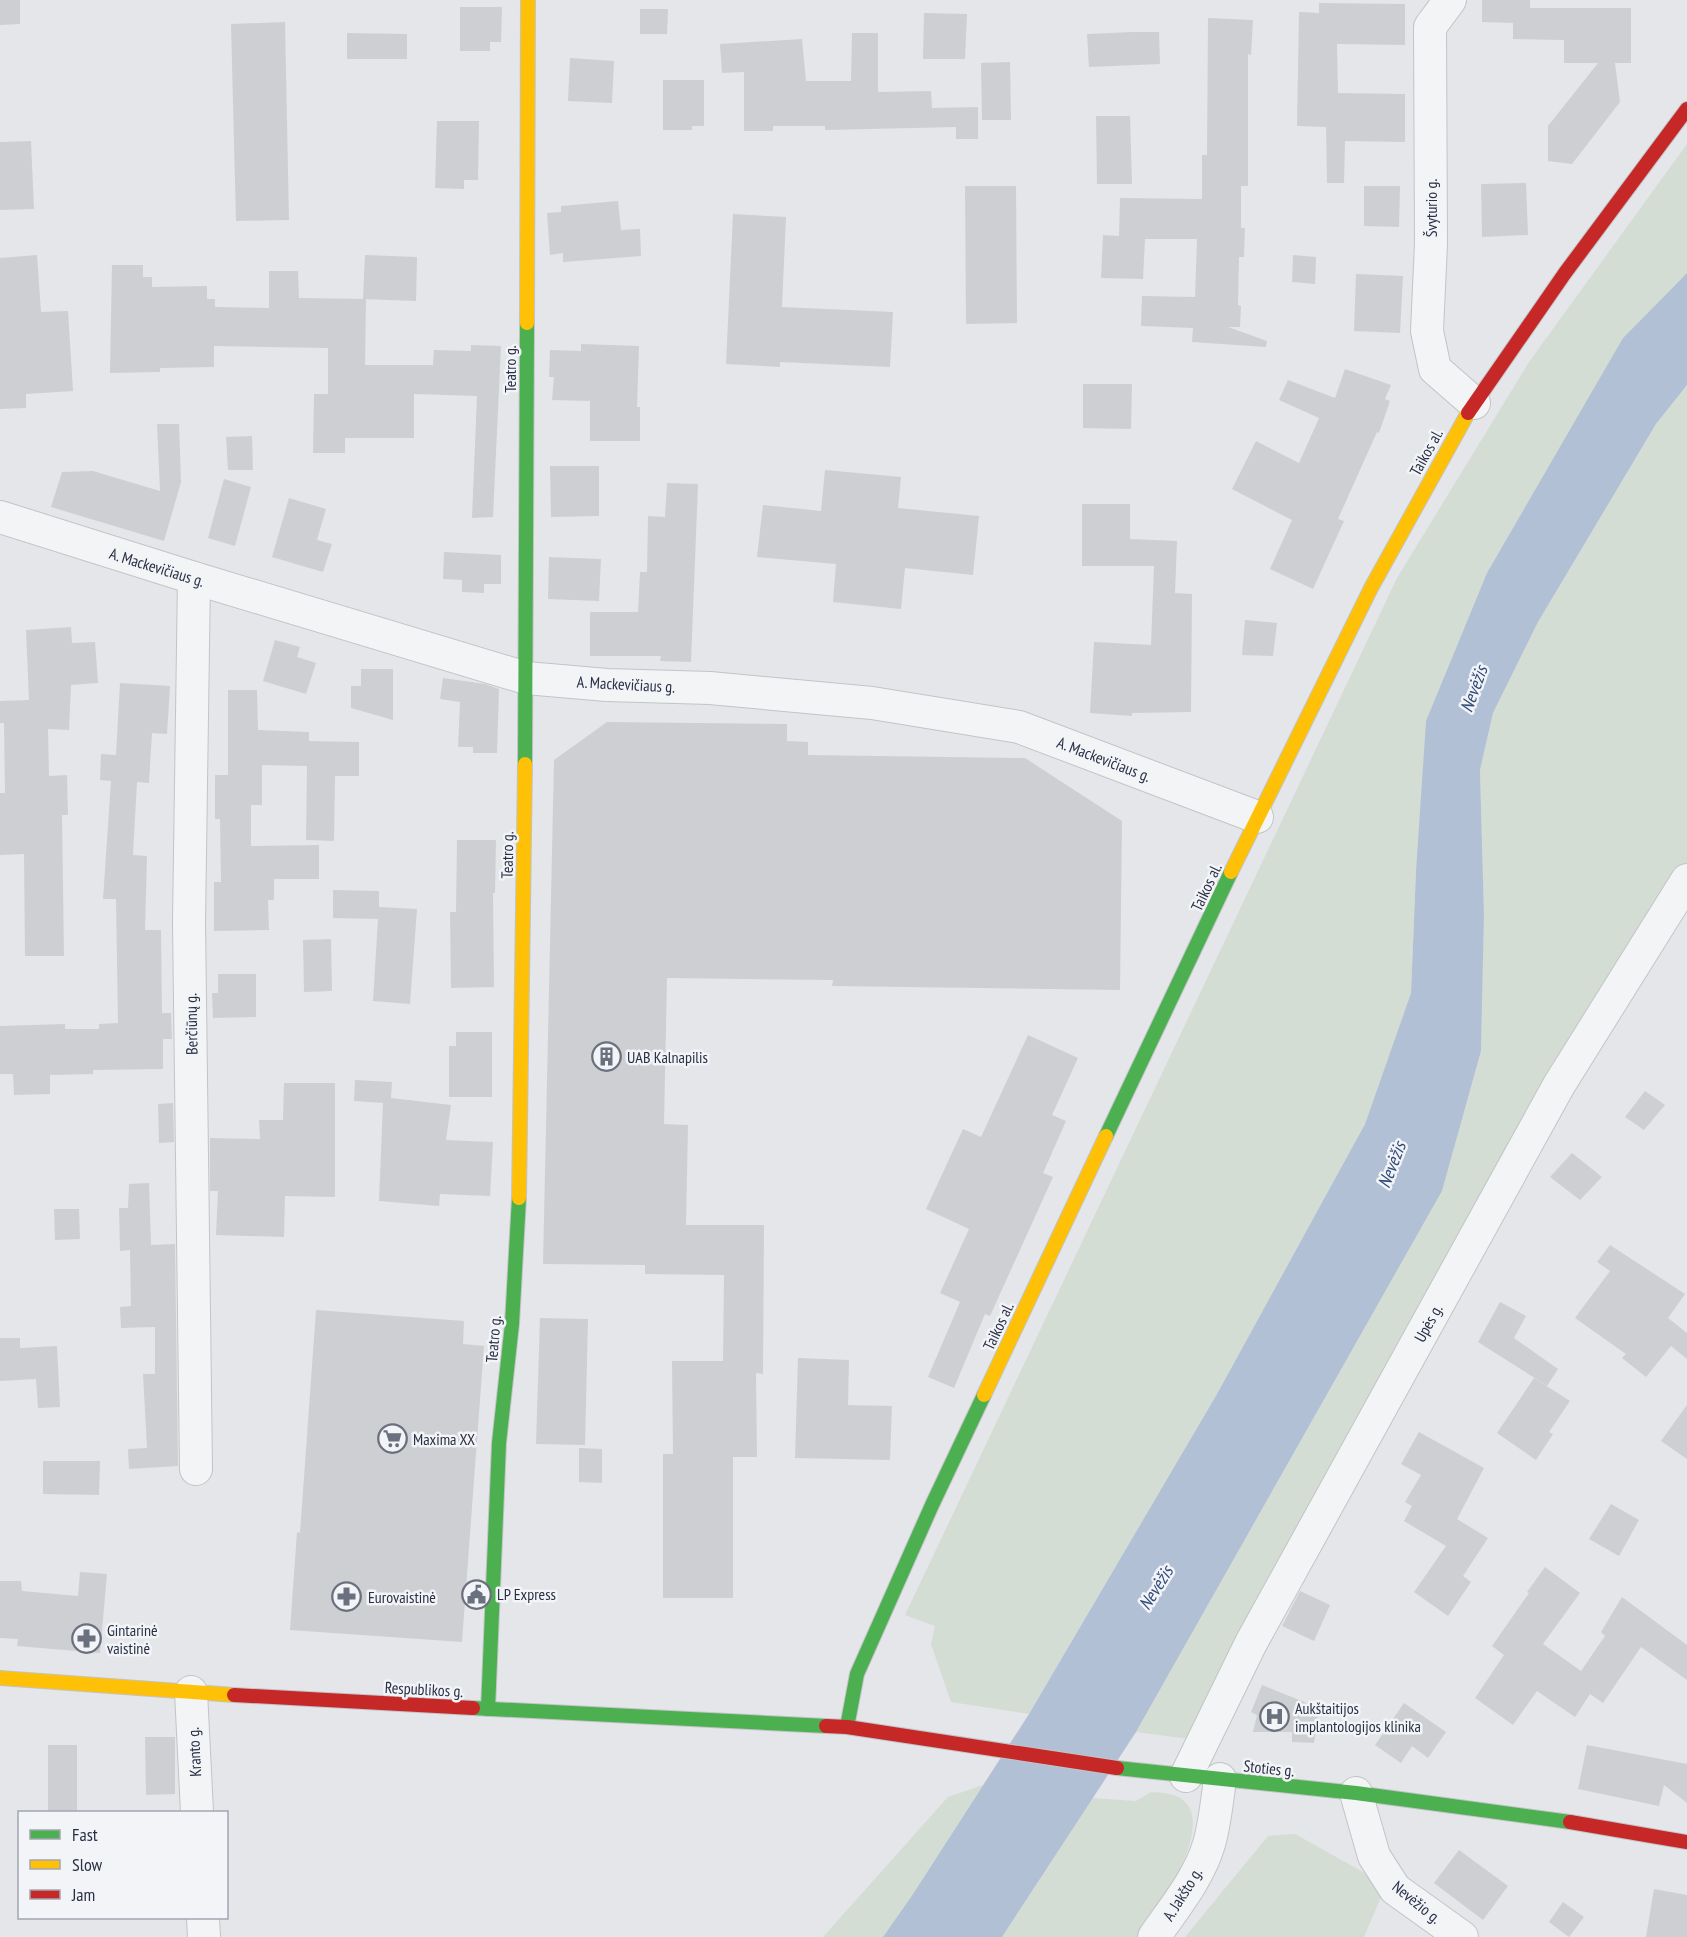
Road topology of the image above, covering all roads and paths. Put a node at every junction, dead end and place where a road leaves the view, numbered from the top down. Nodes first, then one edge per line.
1 (528, 0) edge
2 (1450, 0) edge
3 (1687, 109) edge
4 (1474, 403) junction
5 (0, 517) edge
6 (194, 578) junction
7 (526, 678) junction
8 (1257, 817) junction
9 (1687, 880) edge
10 (196, 1469) dead end
11 (0, 1678) edge
12 (191, 1692) junction
13 (488, 1709) junction
14 (847, 1727) junction
15 (1186, 1776) junction
16 (1220, 1779) junction
17 (1356, 1793) junction
18 (197, 1811) edge
19 (1687, 1842) edge
20 (203, 1919) edge
21 (204, 1937) edge
22 (1154, 1937) edge
23 (1462, 1937) edge

1 - 7 main road, Teatro g.
2 - 4 street, Švyturio g.
3 - 4 main road, Taikos al.
4 - 8 main road, Taikos al.
5 - 6 street, A. Mackevičiaus g.
6 - 7 street, A. Mackevičiaus g.
6 - 10 street, Berčiūnų g.
7 - 8 street, A. Mackevičiaus g.
7 - 13 main road, Teatro g.
8 - 14 main road, Taikos al.
9 - 15 street, Upės g.
11 - 12 main road, Respublikos g.
12 - 13 main road, Respublikos g.
12 - 18 street, Kranto g.
13 - 14 main road, Respublikos g.
14 - 15 main road, Stoties g.
15 - 16 main road, Stoties g.
16 - 17 main road, Stoties g.
16 - 22 street, A. Jakšto g.
17 - 19 main road, Stoties g.
17 - 23 street, Nevėžio g.
20 - 21 street

